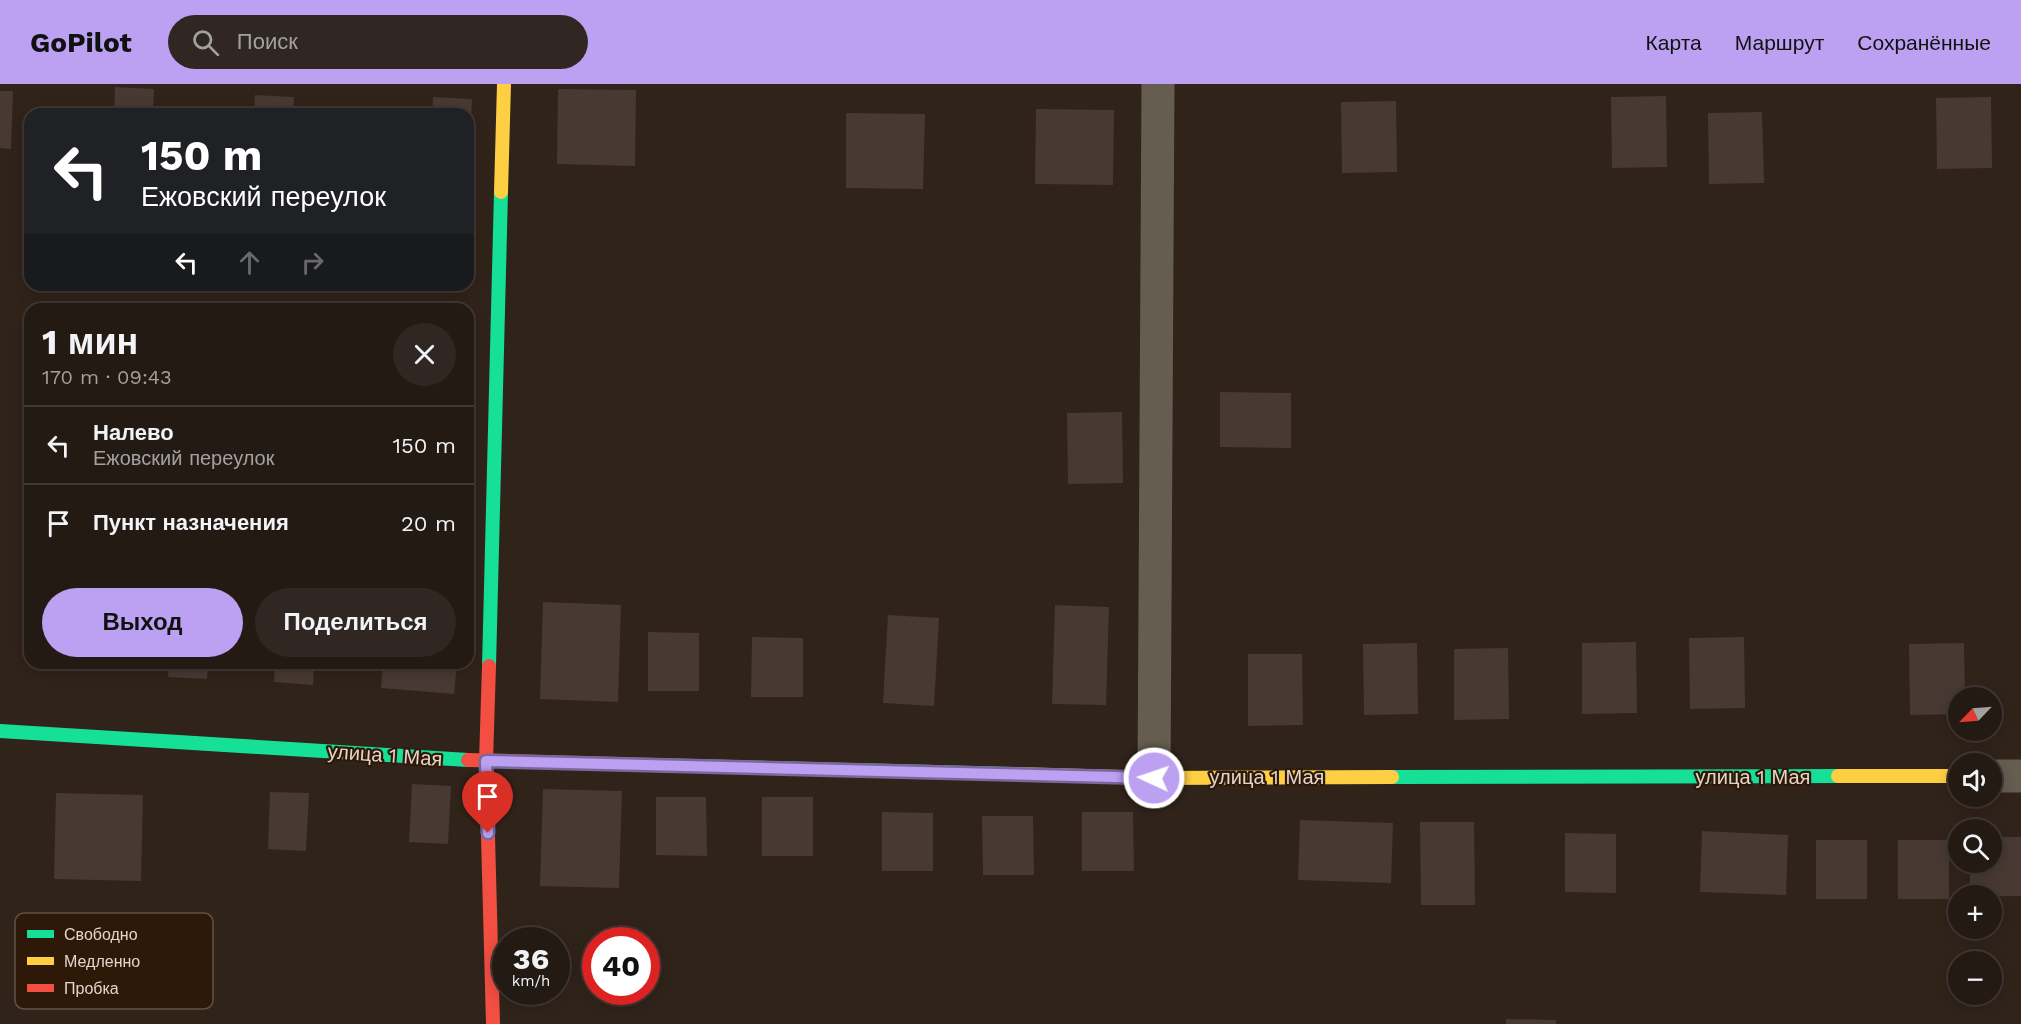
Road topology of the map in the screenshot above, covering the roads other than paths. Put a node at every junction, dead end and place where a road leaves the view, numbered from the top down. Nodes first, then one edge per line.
1 (504, 84) edge
2 (1158, 84) edge
3 (0, 731) edge
4 (486, 761) junction
5 (1948, 776) edge
6 (2002, 776) edge
7 (2021, 776) edge
8 (1154, 778) junction
9 (494, 1024) edge

1 - 4 street
2 - 8 street
3 - 4 street, улица 1 Мая
4 - 8 street, улица 1 Мая
4 - 9 street
5 - 8 street, улица 1 Мая
6 - 7 street

